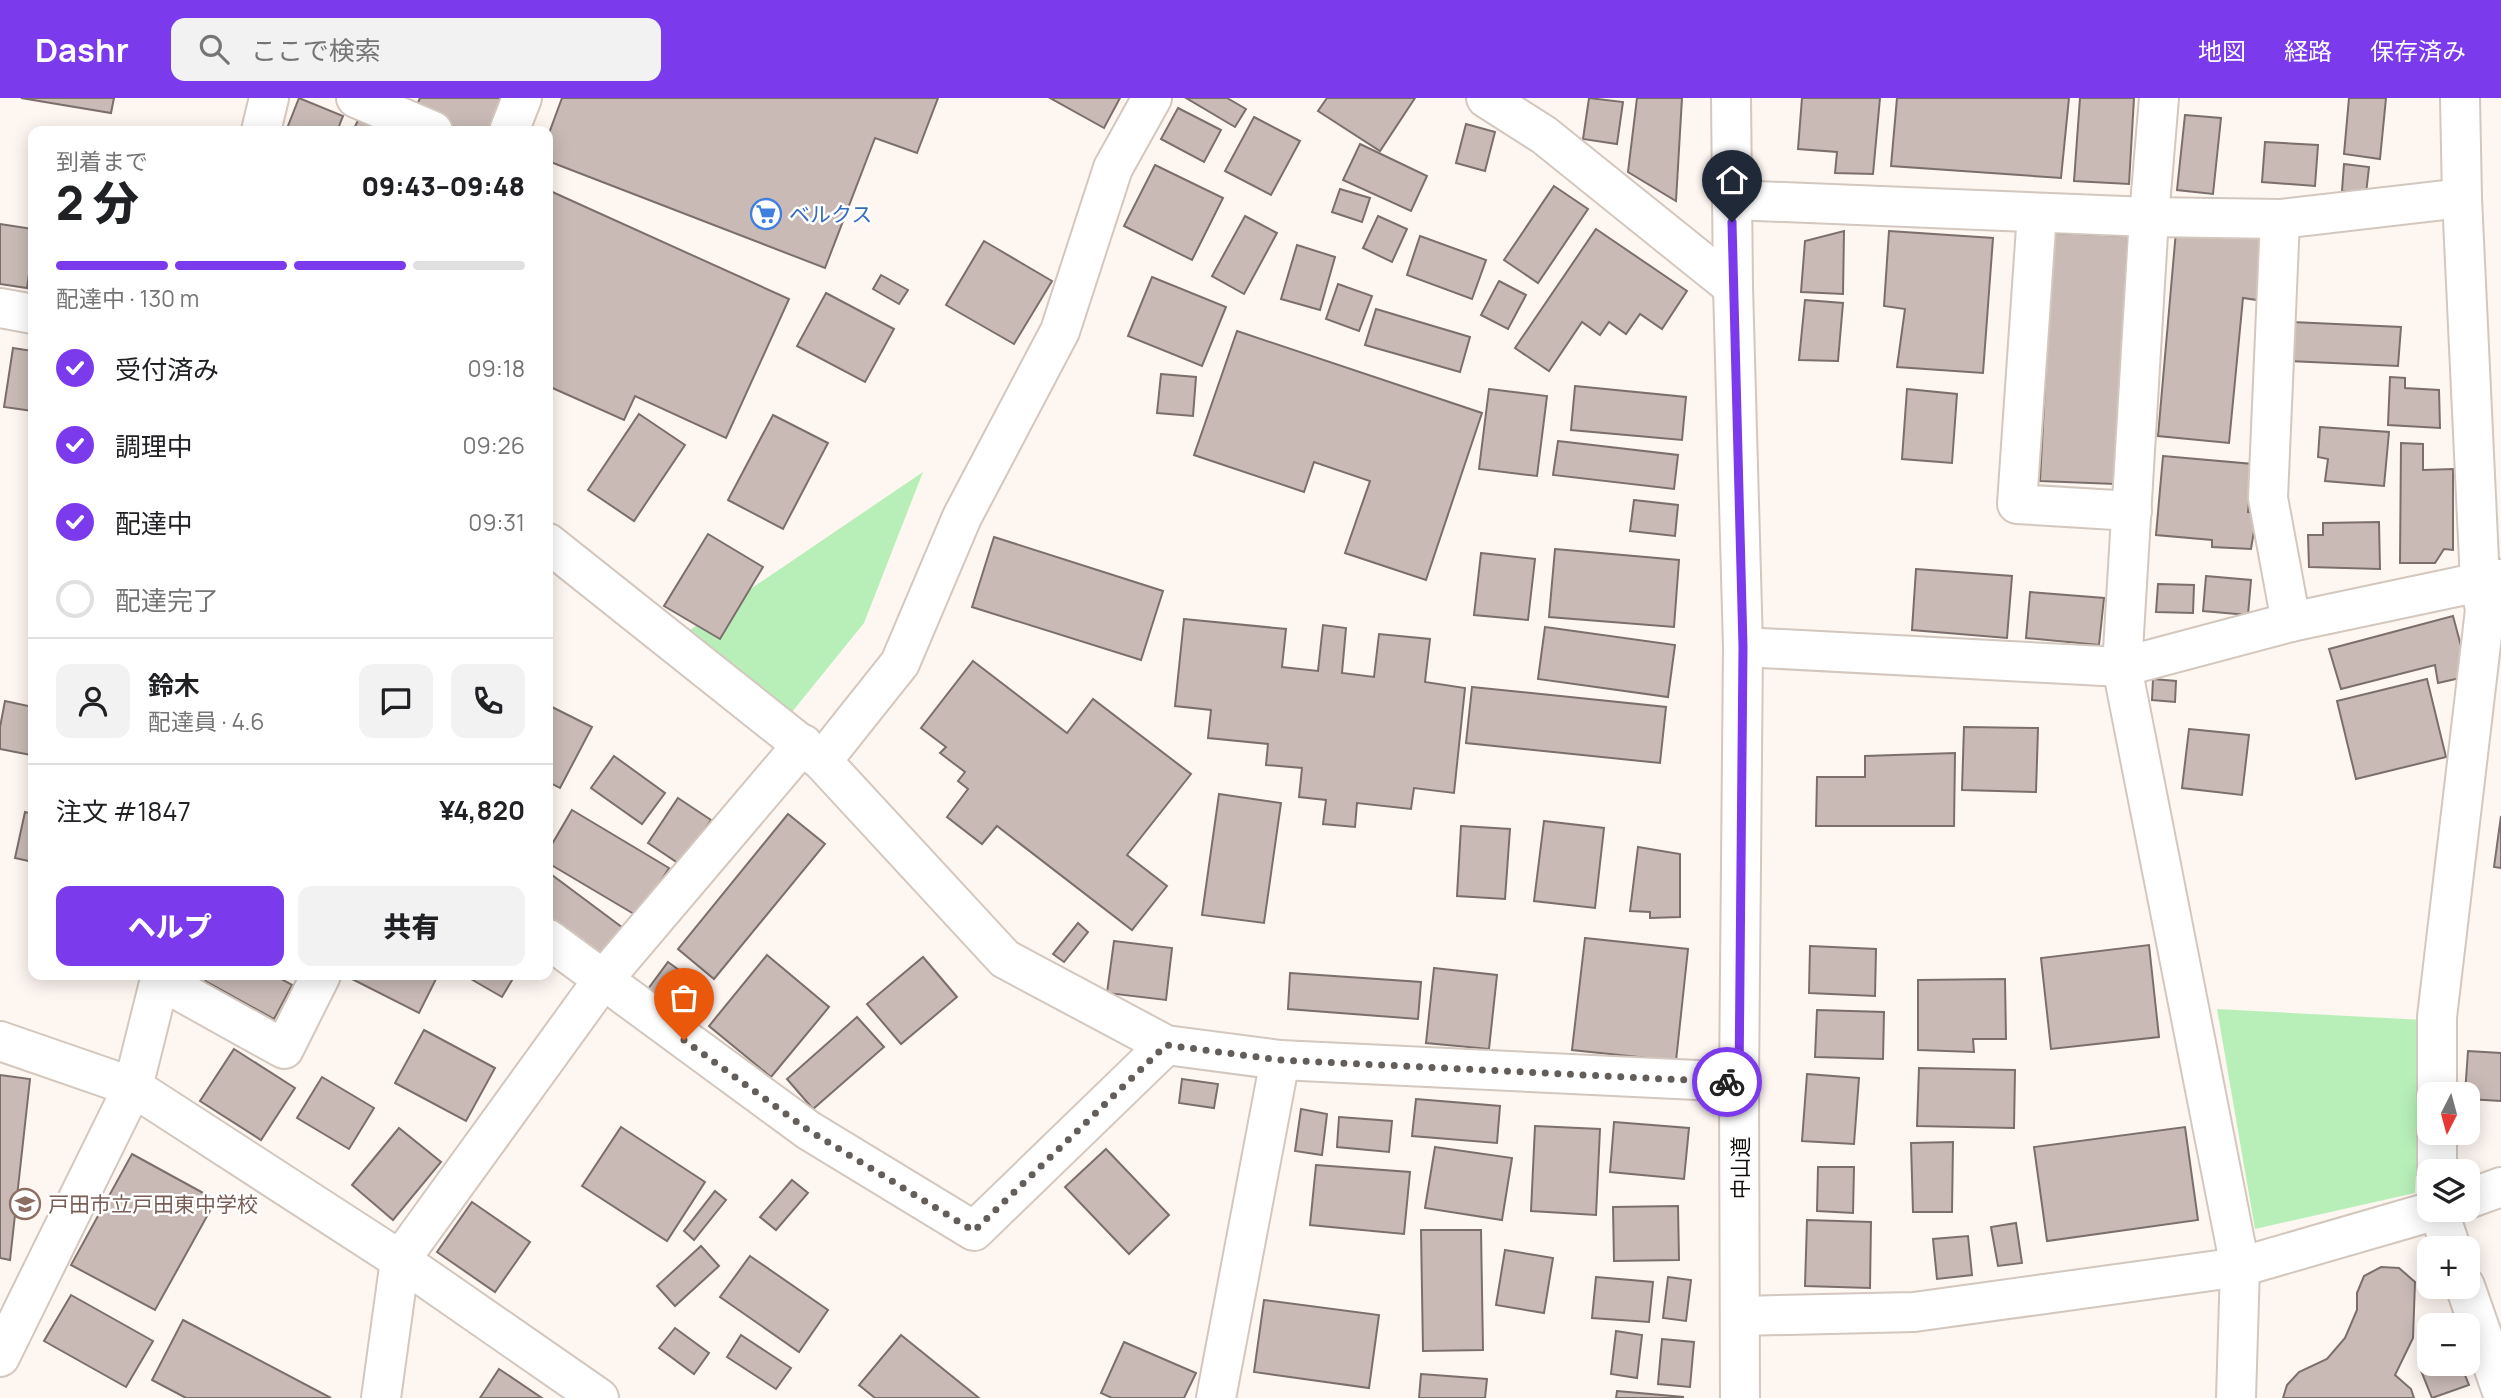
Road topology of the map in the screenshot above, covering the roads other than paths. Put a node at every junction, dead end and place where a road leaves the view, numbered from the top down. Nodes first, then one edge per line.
1 (269, 98) edge
2 (356, 98) edge
3 (522, 98) edge
4 (1152, 98) edge
5 (1486, 98) edge
6 (1731, 98) edge
7 (2159, 98) edge
8 (2460, 98) edge
9 (262, 126) edge
10 (421, 126) edge
11 (511, 126) edge
12 (2462, 198) junction
13 (1733, 200) junction
14 (2037, 212) junction
15 (2149, 217) junction
16 (2280, 219) junction
17 (1732, 287) junction
18 (0, 307) edge
19 (28, 313) edge
20 (2132, 511) junction
21 (553, 547) edge
22 (2490, 580) edge
23 (2291, 622) junction
24 (1743, 647) junction
25 (2123, 667) junction
26 (812, 753) junction
27 (553, 943) edge
28 (160, 980) edge
29 (163, 980) edge
30 (318, 980) edge
31 (602, 981) junction
32 (0, 1041) edge
33 (1166, 1045) junction
34 (1280, 1060) junction
35 (1739, 1082) junction
36 (2437, 1082) edge
37 (133, 1087) junction
38 (2501, 1187) edge
39 (2480, 1195) edge
40 (2417, 1216) edge
41 (400, 1259) junction
42 (2240, 1267) junction
43 (2470, 1299) edge
44 (1740, 1316) junction
45 (0, 1357) edge
46 (2501, 1389) edge
47 (382, 1398) edge
48 (599, 1398) edge
49 (1216, 1398) edge
50 (1740, 1398) edge
51 (2236, 1398) edge

1 - 9 main road
2 - 10 main road
3 - 11 main road
4 - 26 main road
5 - 17 main road
6 - 13 main road, 中山道
7 - 15 main road
8 - 12 main road
12 - 16 main road
12 - 22 main road
13 - 14 main road
13 - 17 main road, 中山道
14 - 15 main road
14 - 20 main road
15 - 16 main road
15 - 20 main road
16 - 23 main road
17 - 24 main road, 中山道
18 - 19 main road
20 - 25 main road
21 - 26 main road
22 - 23 main road
22 - 36 main road
23 - 25 main road
24 - 25 main road
24 - 35 main road, 中山道
25 - 42 main road
26 - 31 main road
26 - 33 main road
27 - 31 main road
28 - 37 main road
29 - 30 main road
31 - 33 main road
31 - 41 main road
32 - 37 main road
33 - 34 main road
34 - 35 main road
34 - 49 main road
35 - 44 main road, 中山道
37 - 41 main road
37 - 45 main road
38 - 39 main road
40 - 42 main road
41 - 47 main road
41 - 48 main road
42 - 44 main road
42 - 51 main road
43 - 46 main road
44 - 50 main road, 中山道

